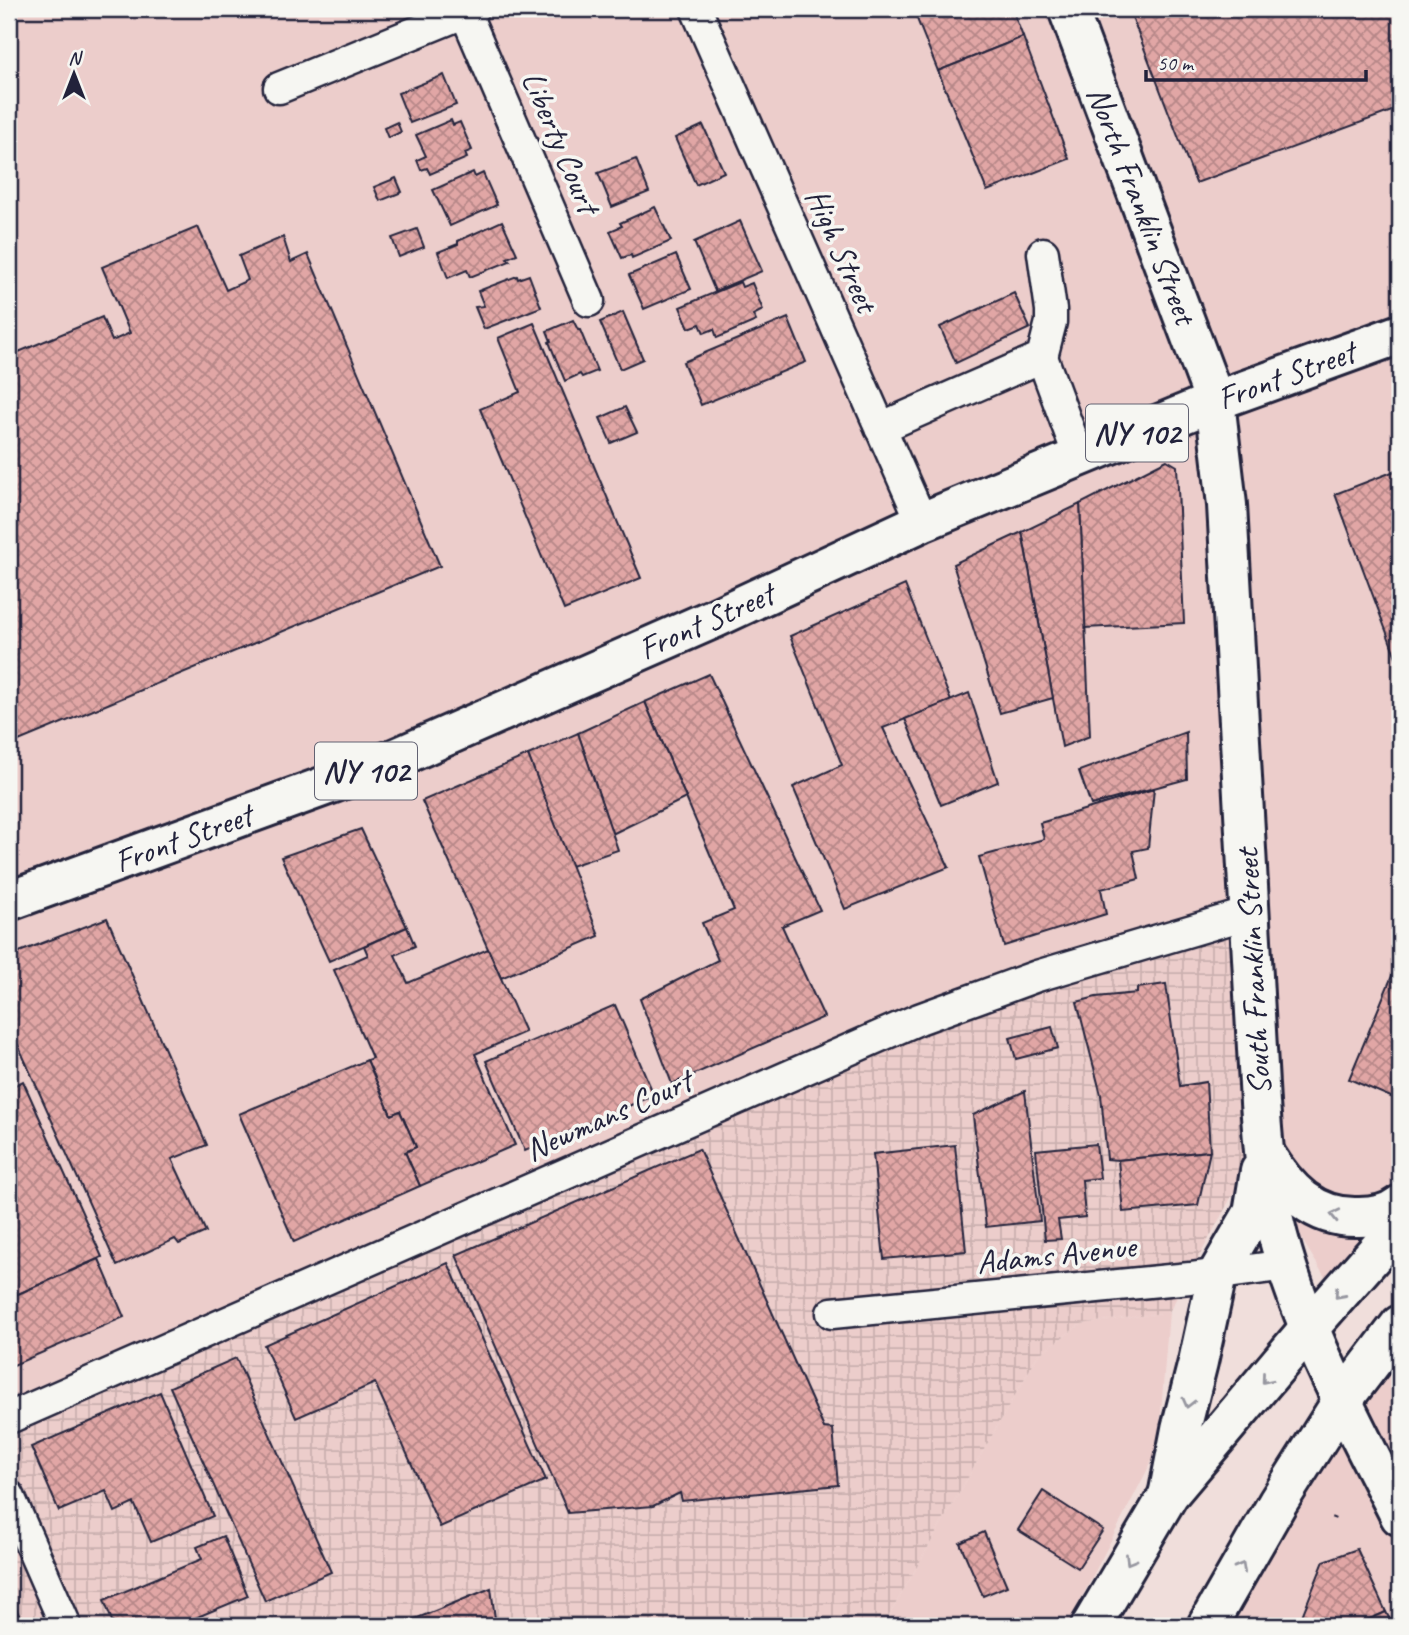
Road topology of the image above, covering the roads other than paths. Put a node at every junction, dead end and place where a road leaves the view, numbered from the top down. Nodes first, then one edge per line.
1 (696, 9) edge
2 (1068, 9) edge
3 (469, 10) edge
4 (279, 88) dead end
5 (1043, 253) dead end
6 (589, 301) dead end
7 (1400, 334) edge
8 (1042, 357) junction
9 (1215, 401) junction
10 (880, 428) junction
11 (1079, 457) junction
12 (922, 522) junction
13 (9, 901) edge
14 (1250, 913) junction
15 (1264, 1152) junction
16 (1400, 1205) edge
17 (1400, 1225) edge
18 (1287, 1265) junction
19 (1217, 1275) junction
20 (832, 1312) dead end
21 (1400, 1325) edge
22 (1310, 1327) junction
23 (1342, 1401) junction
24 (9, 1419) edge
25 (1168, 1494) junction
26 (9, 1496) edge
27 (1400, 1516) edge
28 (66, 1626) edge
29 (1091, 1626) edge
30 (1208, 1626) edge

1 - 10 street, High Street
2 - 9 main road, North Franklin Street
3 - 4 street
3 - 6 street, Liberty Court
5 - 8 street
7 - 9 main road, Front Street / NY 102
8 - 10 street
8 - 11 street
9 - 11 main road, Front Street / NY 102
9 - 14 main road, South Franklin Street
10 - 12 street, High Street
11 - 12 main road, Front Street / NY 102
12 - 13 main road, Front Street / NY 102
14 - 15 main road, South Franklin Street
14 - 24 street, Newmans Court
16 -> 15 main road
15 - 18 main road, South Franklin Street
15 - 19 main road
17 -> 22 main road
18 - 19 street, Adams Avenue
18 - 22 main road, South Franklin Street
19 - 20 street, Adams Avenue
19 -> 25 main road
21 - 23 main road
22 - 23 main road, South Franklin Street
22 -> 25 main road
23 - 27 main road, South Franklin Street
30 -> 23 main road
25 -> 29 main road
26 - 28 street

